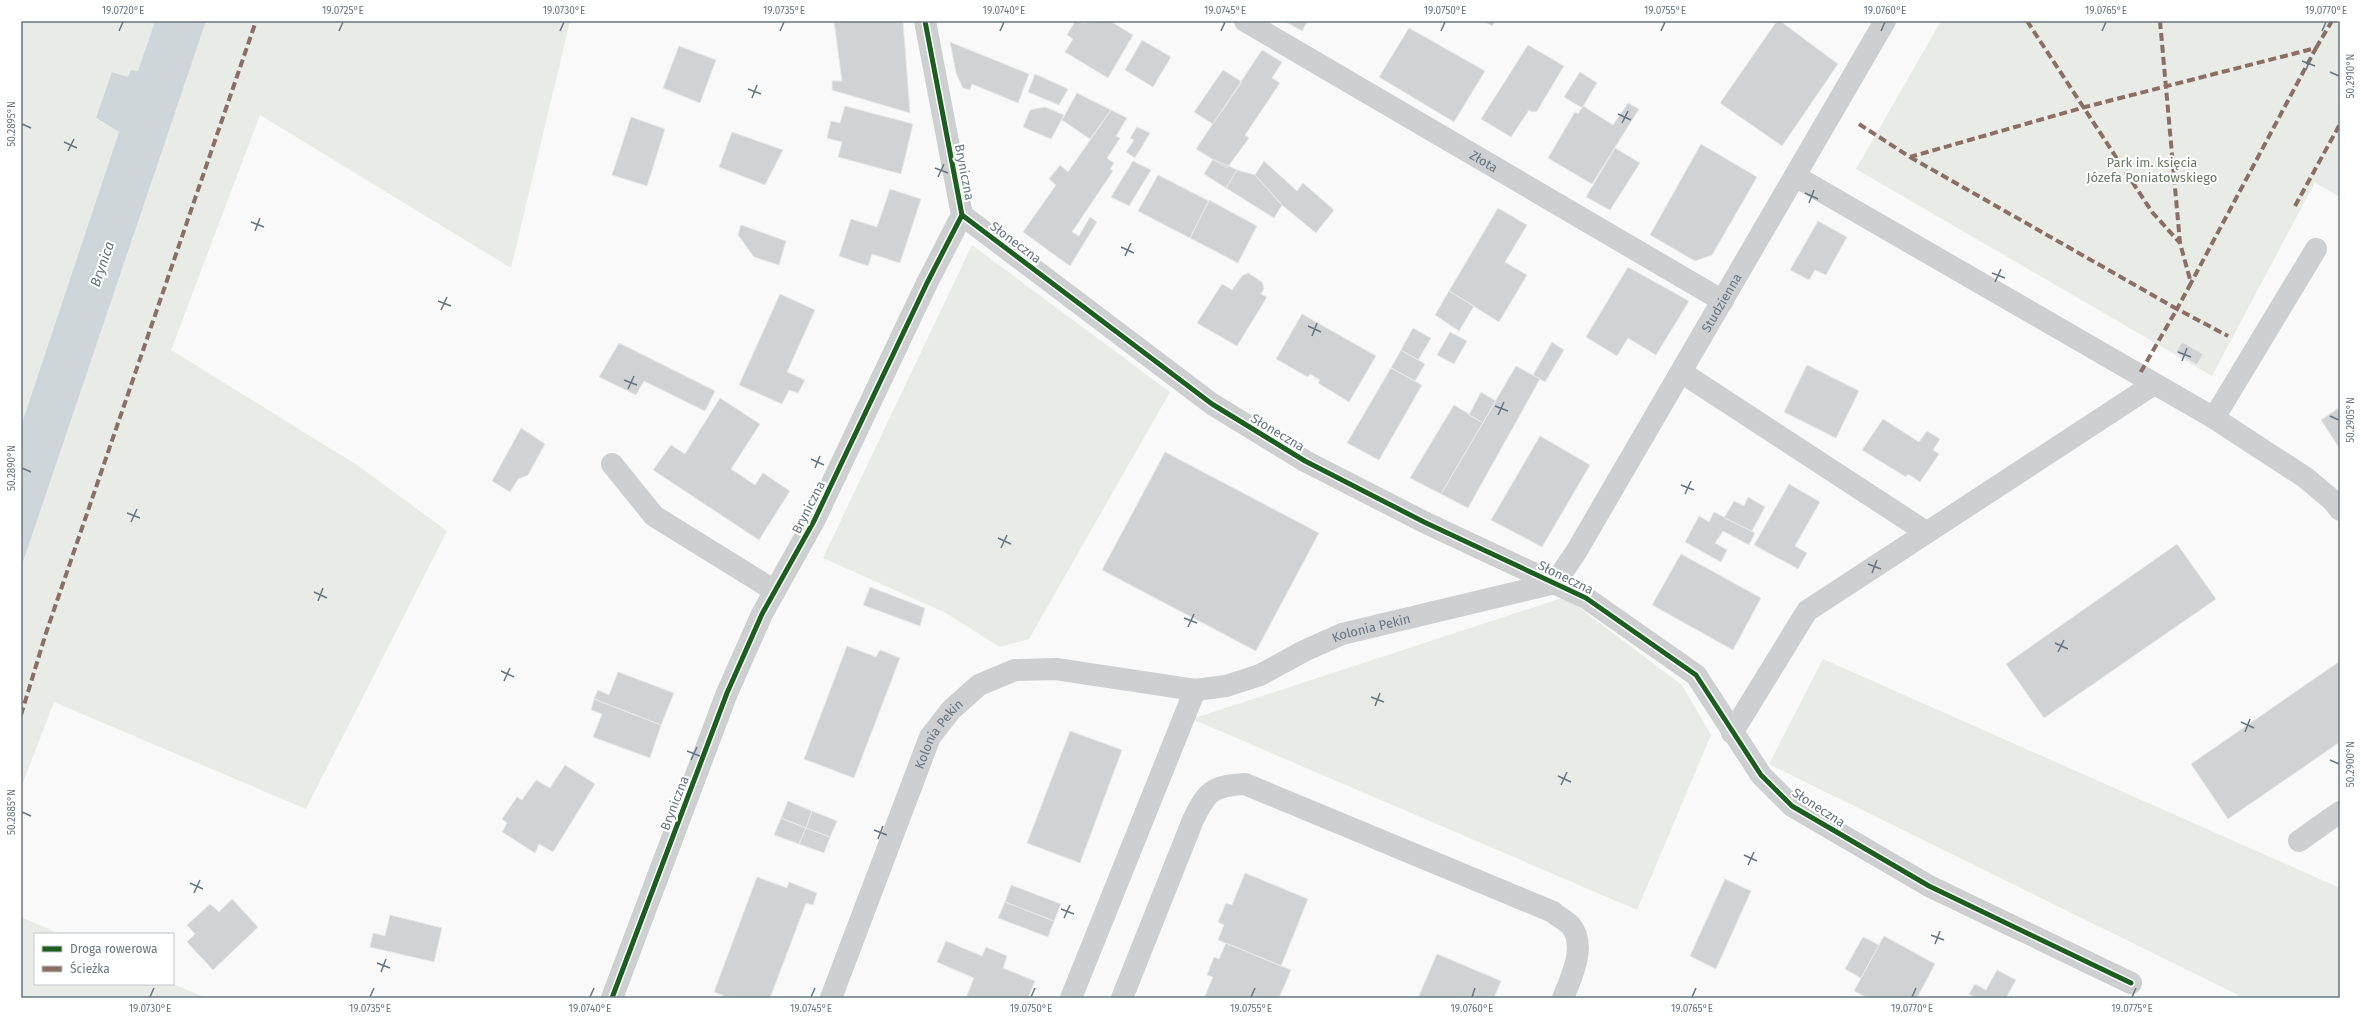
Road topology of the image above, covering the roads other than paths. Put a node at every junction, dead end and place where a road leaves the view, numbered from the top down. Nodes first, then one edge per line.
1 (925, 21) edge
2 (1245, 21) edge
3 (1876, 24) edge
4 (1795, 176) junction
5 (962, 215) junction
6 (2316, 249) dead end
7 (1722, 301) junction
8 (1681, 372) junction
9 (2154, 384) junction
10 (2214, 418) junction
11 (612, 464) dead end
12 (2340, 510) edge
13 (1926, 532) junction
14 (1555, 583) junction
15 (775, 590) junction
16 (1195, 690) junction
17 (1732, 733) junction
18 (2340, 812) edge
19 (2299, 841) dead end
20 (2131, 983) dead end
21 (612, 998) edge
22 (831, 998) edge
23 (1071, 998) edge
24 (1122, 998) edge
25 (1563, 998) edge

1 - 5 street, Bryniczna
2 - 7 street, Złota
3 - 4 street, Studzienna
4 - 7 street, Studzienna
4 - 9 street
5 - 14 street, Słoneczna
5 - 15 street, Bryniczna
6 - 10 street
7 - 8 street, Studzienna
8 - 13 street
8 - 14 street, Studzienna
9 - 10 street
9 - 13 street
10 - 12 street
11 - 15 street
13 - 17 street
14 - 16 street, Kolonia Pekin
14 - 17 street, Słoneczna
15 - 21 street, Bryniczna
16 - 22 street, Kolonia Pekin
16 - 23 street
17 - 20 street, Słoneczna
18 - 19 street
24 - 25 street

